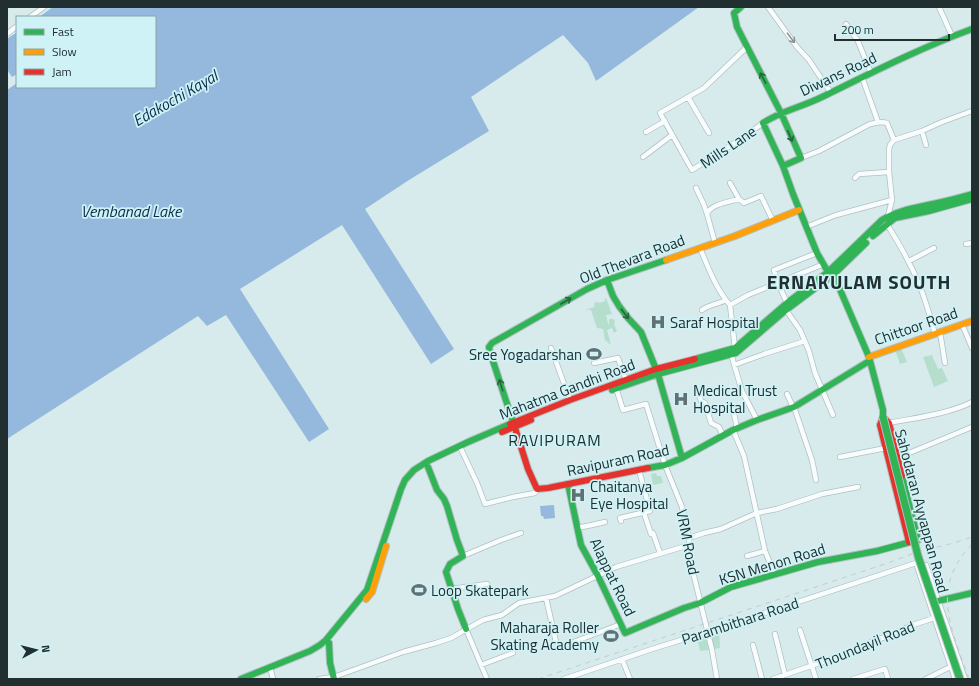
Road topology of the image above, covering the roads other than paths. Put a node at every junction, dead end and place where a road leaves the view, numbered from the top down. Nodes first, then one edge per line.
1 (44, 7) edge
2 (741, 7) edge
3 (768, 7) edge
4 (939, 7) edge
5 (31, 16) edge
6 (846, 24) dead end
7 (7, 27) edge
8 (972, 29) edge
9 (9, 32) edge
10 (952, 36) junction
11 (747, 47) junction
12 (871, 73) junction
13 (862, 77) junction
14 (831, 93) junction
15 (688, 97) junction
16 (972, 111) edge
17 (781, 113) junction
18 (665, 121) junction
19 (878, 122) junction
20 (764, 123) junction
21 (922, 131) junction
22 (646, 132) dead end
23 (709, 133) dead end
24 (672, 135) junction
25 (894, 140) junction
26 (926, 145) dead end
27 (643, 158) dead end
28 (801, 158) junction
29 (783, 166) junction
30 (889, 172) junction
31 (855, 178) dead end
32 (730, 183) dead end
33 (696, 188) dead end
34 (972, 194) edge
35 (740, 199) junction
36 (972, 199) edge
37 (892, 200) junction
38 (800, 210) junction
39 (707, 214) junction
40 (888, 216) junction
41 (773, 221) junction
42 (887, 224) junction
43 (806, 227) junction
44 (715, 243) junction
45 (972, 243) edge
46 (966, 244) dead end
47 (700, 248) junction
48 (934, 248) dead end
49 (817, 253) junction
50 (909, 261) junction
51 (824, 264) junction
52 (831, 273) junction
53 (607, 280) junction
54 (778, 283) junction
55 (726, 300) junction
56 (730, 305) junction
57 (787, 307) junction
58 (702, 310) dead end
59 (972, 320) edge
60 (962, 324) junction
61 (937, 333) junction
62 (805, 341) junction
63 (551, 348) dead end
64 (972, 348) edge
65 (733, 351) junction
66 (867, 360) junction
67 (594, 363) dead end
68 (945, 363) dead end
69 (734, 364) junction
70 (657, 372) junction
71 (626, 380) junction
72 (616, 388) junction
73 (822, 390) junction
74 (787, 394) dead end
75 (699, 395) dead end
76 (570, 400) junction
77 (972, 402) edge
78 (794, 407) junction
79 (733, 409) dead end
80 (833, 414) dead end
81 (757, 420) junction
82 (886, 420) junction
83 (514, 424) junction
84 (972, 427) edge
85 (735, 429) junction
86 (723, 436) junction
87 (886, 448) junction
88 (461, 449) junction
89 (840, 457) dead end
90 (682, 458) junction
91 (897, 458) junction
92 (665, 465) junction
93 (428, 467) junction
94 (639, 470) junction
95 (816, 480) dead end
96 (407, 482) junction
97 (568, 484) junction
98 (858, 487) dead end
99 (537, 489) junction
100 (644, 513) junction
101 (757, 514) junction
102 (621, 520) dead end
103 (605, 522) dead end
104 (577, 528) junction
105 (521, 533) dead end
106 (690, 538) junction
107 (908, 542) junction
108 (689, 545) junction
109 (765, 551) junction
110 (660, 553) junction
111 (464, 556) junction
112 (747, 556) dead end
113 (917, 566) junction
114 (775, 575) junction
115 (598, 576) junction
116 (487, 584) dead end
117 (451, 588) junction
118 (972, 593) edge
119 (546, 598) junction
120 (938, 601) junction
121 (700, 603) junction
122 (934, 618) junction
123 (621, 624) junction
124 (466, 629) junction
125 (800, 630) dead end
126 (707, 632) junction
127 (625, 633) joint
128 (775, 634) dead end
129 (327, 641) junction
130 (556, 642) dead end
131 (570, 643) dead end
132 (753, 646) dead end
133 (513, 653) dead end
134 (622, 659) junction
135 (481, 665) junction
136 (812, 666) junction
137 (950, 667) junction
138 (271, 671) junction
139 (785, 675) junction
140 (334, 678) edge
141 (241, 679) edge
142 (252, 679) edge
143 (273, 679) edge
144 (319, 679) edge
145 (487, 679) edge
146 (564, 679) edge
147 (630, 679) edge
148 (717, 679) edge
149 (762, 679) edge
150 (773, 679) edge
151 (816, 679) edge
152 (853, 679) edge
153 (888, 679) edge
154 (926, 679) edge
155 (955, 679) edge
156 (960, 679) edge
157 (965, 679) edge

1 - 5 street
2 - 11 main road
3 -> 14 street
4 - 10 street
6 - 12 street
7 - 9 street
8 - 10 main road, Diwans Road
10 - 12 main road, Diwans Road
11 - 15 street
17 -> 11 main road
12 - 13 main road, Diwans Road
13 - 14 main road, Diwans Road
13 - 19 street
14 - 17 main road, Diwans Road
15 - 18 street
15 - 23 street
16 - 21 street
17 - 20 main road, Diwans Road
17 -> 28 main road
18 - 22 street
18 - 24 street
19 - 25 street
19 - 28 street
20 - 24 street, Mills Lane
20 - 29 main road, Sahodaran Ayyappan Road
21 - 25 street
21 - 26 street
24 - 27 street
25 - 30 street
28 - 29 main road
29 - 38 main road, Sahodaran Ayyappan Road
30 - 31 street
30 - 37 street
32 - 35 street
33 - 39 street
34 - 40 main road, Mahatma Gandhi Road
35 - 39 street
35 - 41 street
36 - 42 main road, Mahatma Gandhi Road
37 - 40 street
37 - 43 street
38 - 41 main road, Old Thevara Road
38 - 43 main road, Sahodaran Ayyappan Road
39 - 44 street
40 - 52 main road, Mahatma Gandhi Road
41 - 44 main road, Old Thevara Road
42 - 50 street
42 - 52 main road, Mahatma Gandhi Road
43 - 49 main road, Sahodaran Ayyappan Road
44 - 47 main road, Old Thevara Road
45 - 46 street
47 - 53 main road, Old Thevara Road
47 - 55 street
48 - 50 street
49 - 51 main road, Sahodaran Ayyappan Road
49 - 54 street
50 - 61 street
51 - 52 main road, Sahodaran Ayyappan Road
51 - 54 street
52 - 57 main road, Mahatma Gandhi Road
52 - 66 main road, Sahodaran Ayyappan Road
53 -> 70 main road
83 -> 53 main road, Old Thevara Road
54 - 56 street
54 - 57 street
55 - 56 street
55 - 58 street
56 - 65 street
57 - 62 street
57 - 65 main road, Mahatma Gandhi Road
59 - 60 main road, Chittoor Road
60 - 61 main road, Chittoor Road
60 - 64 street
61 - 66 main road, Chittoor Road
61 - 68 street
62 - 69 street
62 - 73 street
63 - 76 street
65 - 69 street
65 - 70 main road, Mahatma Gandhi Road
66 - 73 main road, Ravipuram Road
66 - 82 main road, Sahodaran Ayyappan Road
67 - 71 street
69 - 81 street
70 - 71 main road, Mahatma Gandhi Road
70 - 72 main road, Mahatma Gandhi Road
70 - 90 main road
71 - 76 main road, Mahatma Gandhi Road
72 - 83 main road, Mahatma Gandhi Road
72 - 92 street, VRM Road
73 - 78 main road, Ravipuram Road
73 - 80 street
74 - 78 street
75 - 86 street
76 - 83 main road, Mahatma Gandhi Road
77 - 82 street
78 - 81 main road, Ravipuram Road
78 - 95 street
79 - 85 street
81 - 85 main road, Ravipuram Road
82 - 87 main road
82 - 91 main road
82 - 156 main road, Sahodaran Ayyappan Road, bridge
83 - 88 main road, Mahatma Gandhi Road
83 - 96 main road, Mahatma Gandhi Road
83 - 99 main road
84 - 91 street
85 - 86 main road, Ravipuram Road
85 - 101 street
86 - 90 main road, Ravipuram Road
87 - 89 street
87 - 107 main road
88 - 93 main road, Mahatma Gandhi Road
88 - 99 street
90 - 92 main road, Ravipuram Road
91 - 107 main road, KSN Menon Road
92 - 94 main road, Ravipuram Road
92 - 106 street, VRM Road
93 - 96 main road, Mahatma Gandhi Road
93 - 111 main road
94 - 97 main road, Ravipuram Road
94 - 100 street
96 - 129 main road, Mahatma Gandhi Road
97 - 99 main road, Ravipuram Road
97 - 104 main road, Alappat Road
98 - 101 street
100 - 102 street
100 - 110 street
101 - 106 street
101 - 109 street
103 - 104 street
104 - 115 main road, Alappat Road
105 - 111 street
106 - 108 street, VRM Road
107 - 114 main road, KSN Menon Road
108 - 110 street
108 - 121 street, VRM Road
109 - 112 street
109 - 114 street
110 - 115 street
111 - 117 main road
113 - 120 street
113 - 122 street
113 - 126 street, Parambithara Road
114 - 121 main road, KSN Menon Road
115 - 119 street
115 - 123 main road, Alappat Road
116 - 117 street
117 - 124 main road
118 - 120 main road
119 - 124 street
119 - 130 street
120 - 157 street
121 - 126 street, VRM Road
121 - 127 main road, KSN Menon Road
122 - 136 street, Thoundayil Road
122 - 137 street
123 - 127 main road, Alappat Road
123 - 131 street
124 - 135 street
124 - 140 street
125 - 136 street
126 - 134 street, Parambithara Road
126 - 148 street, VRM Road
128 - 139 street
129 - 138 main road, Mahatma Gandhi Road
129 - 140 main road
129 - 141 main road, Mahatma Gandhi Road
132 - 149 street
133 - 135 street
134 - 146 street, Parambithara Road
134 - 147 street
135 - 145 street
136 - 139 street, Thoundayil Road
136 - 151 street
137 - 154 street
137 - 155 street
138 - 142 main road, Mahatma Gandhi Road
138 - 143 street
139 - 150 street, Thoundayil Road
140 - 144 street
152 - 153 street

